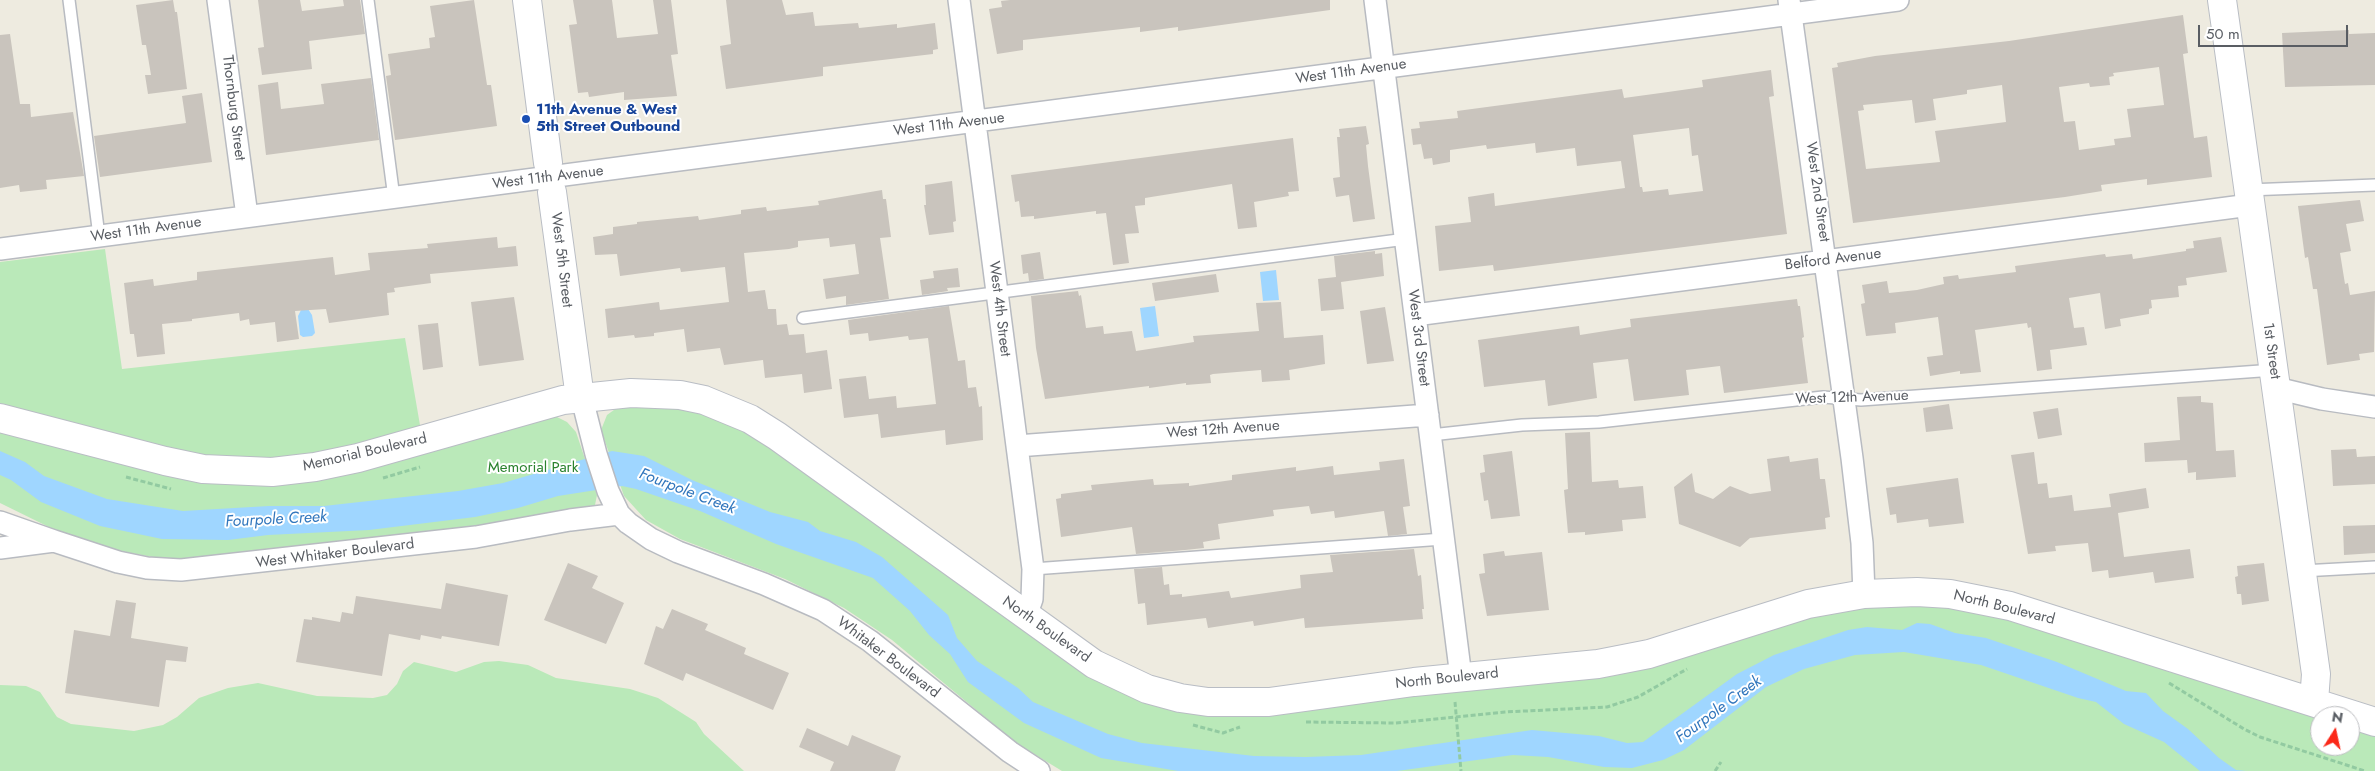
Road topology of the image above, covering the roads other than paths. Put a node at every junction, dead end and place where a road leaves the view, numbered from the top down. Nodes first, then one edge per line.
1 (69, 0) edge
2 (218, 0) edge
3 (368, 0) edge
4 (526, 0) edge
5 (959, 0) edge
6 (1375, 0) edge
7 (1898, 0) edge
8 (2222, 0) edge
9 (1790, 7) edge
10 (1384, 68) junction
11 (974, 122) junction
12 (550, 177) junction
13 (2375, 185) edge
14 (394, 198) junction
15 (2249, 198) junction
16 (247, 216) junction
17 (99, 236) junction
18 (1406, 239) junction
19 (0, 249) edge
20 (1826, 261) junction
21 (997, 293) junction
22 (1415, 314) junction
23 (803, 318) dead end
24 (2275, 379) junction
25 (579, 390) junction
26 (1842, 398) junction
27 (2375, 407) edge
28 (0, 418) edge
29 (1430, 425) junction
30 (1017, 446) junction
31 (619, 514) junction
32 (0, 522) edge
33 (1443, 539) junction
34 (54, 541) junction
35 (0, 548) edge
36 (2375, 567) edge
37 (1034, 569) junction
38 (2301, 571) junction
39 (1864, 594) junction
40 (1026, 616) junction
41 (1458, 688) junction
42 (2314, 702) junction
43 (2375, 722) edge
44 (1039, 771) edge

1 - 17 lane
2 - 16 street, Thornburg Street
3 - 14 lane
4 - 12 street, West 5th Street
5 - 11 street, West 4th Street
6 - 10 street, West 3rd Street
7 - 9 street, West 11th Avenue
8 - 15 street, 1st Street
9 - 10 street, West 11th Avenue
9 - 20 street, West 2nd Street
10 - 11 street, West 11th Avenue
10 - 18 street, West 3rd Street
11 - 12 street, West 11th Avenue
11 - 21 street, West 4th Street
12 - 14 street, West 11th Avenue
12 - 25 street, West 5th Street
13 - 15 lane
14 - 16 street, West 11th Avenue
15 - 20 street, Belford Avenue
15 - 24 street, 1st Street
16 - 17 street, West 11th Avenue
17 - 19 street, West 11th Avenue
18 - 21 lane
18 - 22 street, West 3rd Street
20 - 22 street, Belford Avenue
20 - 26 street, West 2nd Street
21 - 23 lane
21 - 30 street, West 4th Street
22 - 29 street, West 3rd Street
24 - 26 lane, West 12th Avenue
24 - 27 street
24 - 38 street, 1st Street
25 - 28 street, Memorial Boulevard
25 - 31 street, West 5th Street
25 - 40 street, North Boulevard
26 - 29 lane, West 12th Avenue
26 - 39 street, West 2nd Street
29 - 30 street, West 12th Avenue
29 - 33 street, West 3rd Street
30 - 37 street, West 4th Street
31 - 34 street, West Whitaker Boulevard
31 - 44 street, Whitaker Boulevard
32 - 34 street, West Whitaker Boulevard
33 - 37 lane
33 - 41 street, West 3rd Street
34 - 35 street, West Whitaker Boulevard
36 - 38 lane
37 - 40 street, West 4th Street
38 - 42 street, 1st Street
39 - 41 street, North Boulevard
39 - 42 street, North Boulevard
40 - 41 street, North Boulevard
42 - 43 street, North Boulevard

